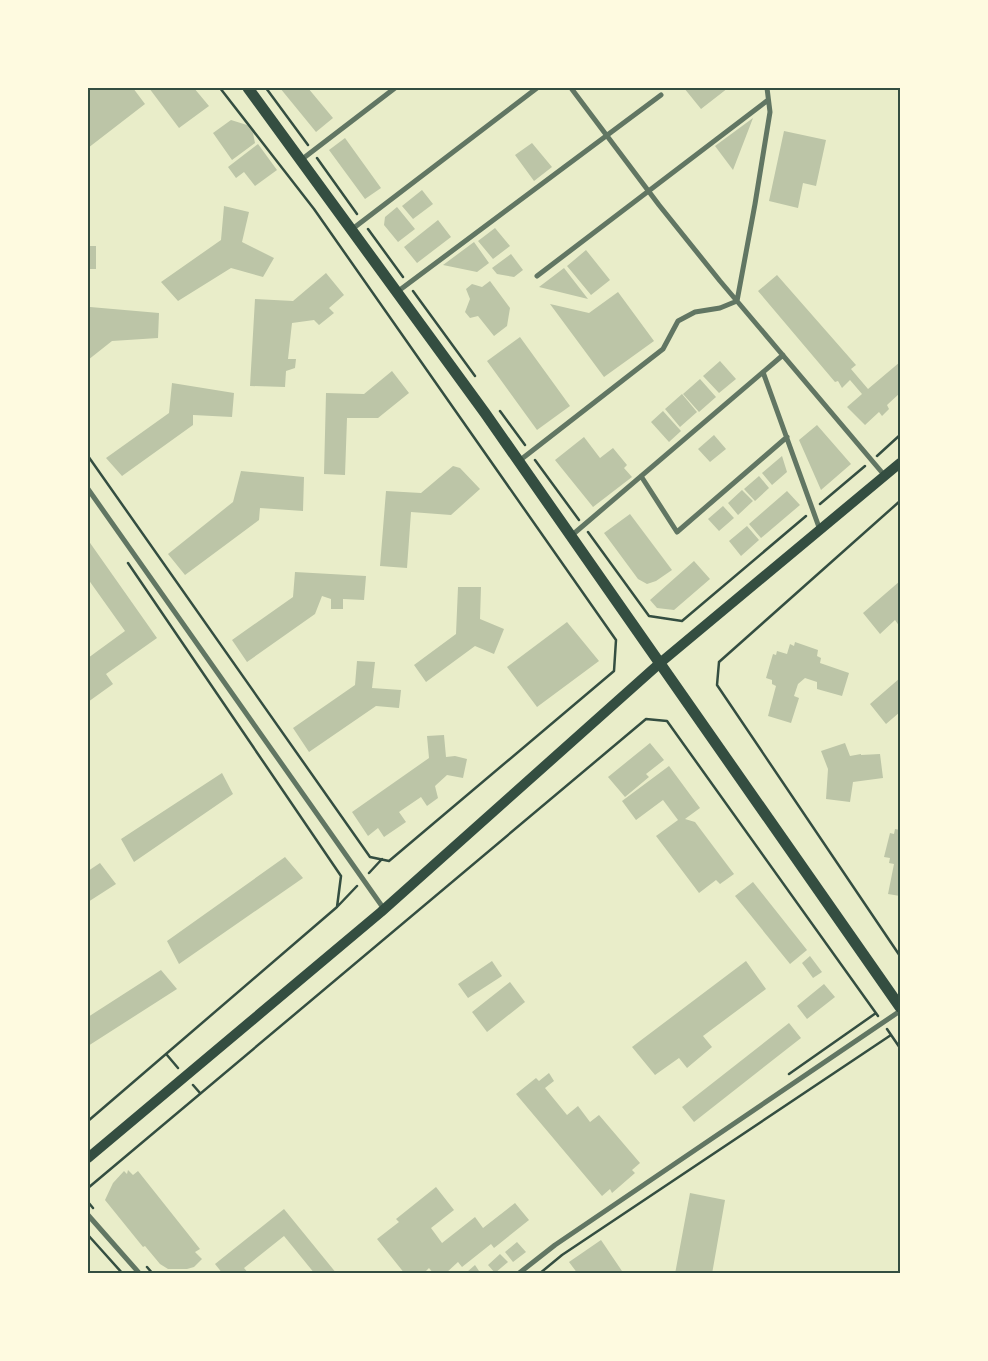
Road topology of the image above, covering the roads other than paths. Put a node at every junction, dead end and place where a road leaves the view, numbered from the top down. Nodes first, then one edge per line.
1 (249, 88) edge
2 (395, 88) edge
3 (537, 88) edge
4 (570, 88) edge
5 (766, 88) edge
6 (661, 95) dead end
7 (768, 100) junction
8 (607, 136) junction
9 (301, 160) junction
10 (648, 191) junction
11 (351, 230) junction
12 (537, 276) dead end
13 (397, 292) junction
14 (737, 301) junction
15 (783, 355) junction
16 (763, 372) junction
17 (787, 437) junction
18 (518, 461) junction
19 (900, 463) edge
20 (641, 476) junction
21 (886, 476) junction
22 (88, 489) edge
23 (821, 531) junction
24 (571, 536) junction
25 (660, 663) junction
26 (384, 909) junction
27 (900, 1007) edge
28 (900, 1011) edge
29 (88, 1158) edge
30 (88, 1215) edge
31 (140, 1274) edge
32 (518, 1274) edge

1 - 9 main road
2 - 9 street
3 - 11 street
4 - 8 street
5 - 7 street
6 - 8 street
7 - 10 street
7 - 14 street
8 - 10 street
8 - 13 street
9 - 11 main road
10 - 12 street
10 - 14 street
11 - 13 main road
13 - 18 main road
14 - 15 street
14 - 18 street
15 - 16 street
15 - 21 street
16 - 17 street
16 - 20 street
17 - 20 street
17 - 23 street
18 - 24 main road
19 - 21 main road
20 - 24 street
21 - 23 main road
22 - 26 street
23 - 25 main road
24 - 25 main road
25 - 26 main road
25 - 27 main road
26 - 29 main road
28 - 32 street
30 - 31 street

